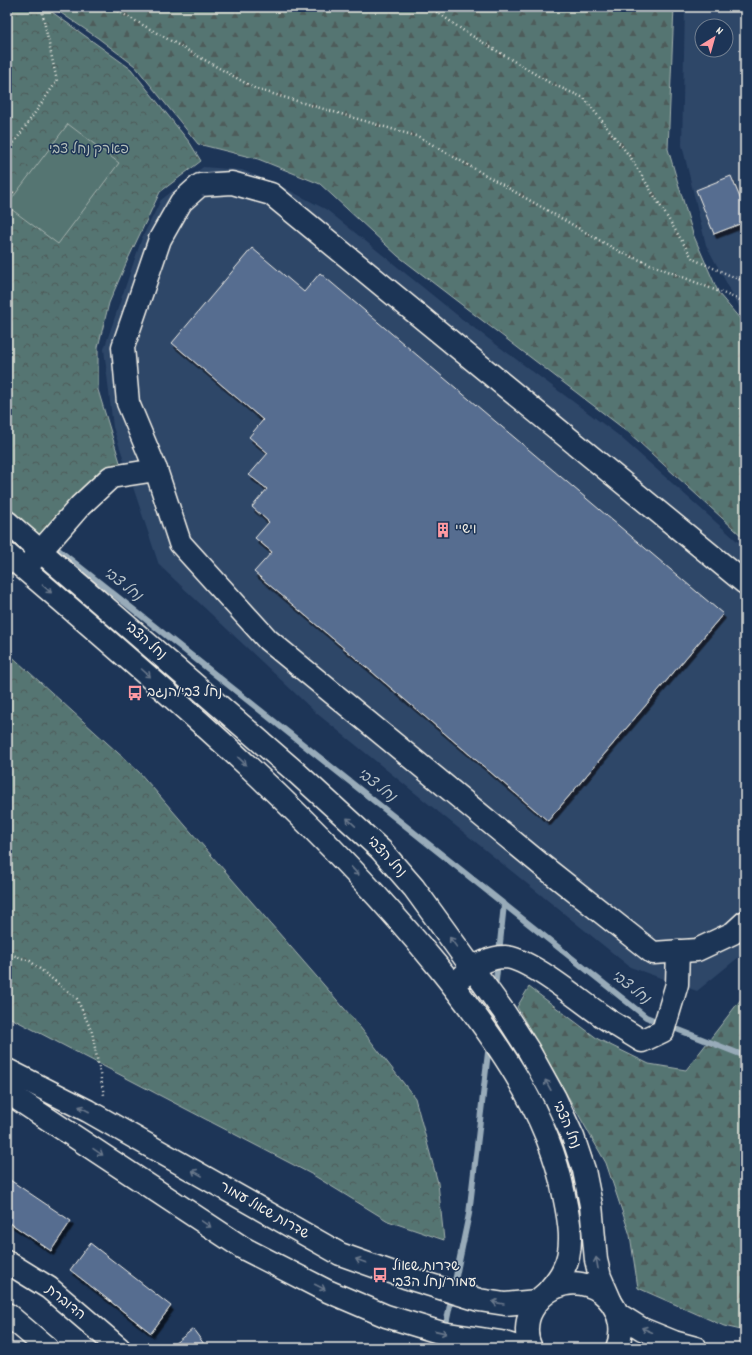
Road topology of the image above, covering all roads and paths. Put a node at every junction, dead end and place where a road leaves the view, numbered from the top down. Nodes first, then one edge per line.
1 (41, 7) edge
2 (111, 7) edge
3 (430, 7) edge
4 (7, 153) edge
5 (7, 187) edge
6 (15, 194) dead end
7 (745, 282) edge
8 (745, 302) edge
9 (7, 308) edge
10 (7, 340) edge
11 (156, 470) junction
12 (7, 522) edge
13 (41, 552) junction
14 (7, 554) edge
15 (25, 569) junction
16 (745, 583) edge
17 (745, 922) edge
18 (678, 951) junction
19 (7, 953) edge
20 (472, 968) junction
21 (453, 985) junction
22 (7, 1070) edge
23 (7, 1092) edge
24 (110, 1123) junction
25 (7, 1262) edge
26 (543, 1295) junction
27 (614, 1307) junction
28 (7, 1314) edge
29 (47, 1348) edge
30 (119, 1348) edge
31 (520, 1348) edge
32 (531, 1348) edge
33 (617, 1348) edge
34 (696, 1348) edge

1 - 4 path
2 - 8 path
3 - 7 path
5 - 6 path
9 - 10 path
11 - 13 street
11 - 16 street
11 - 18 street
12 - 13 street, נחל הצבי
13 - 15 street
20 -> 13 street, נחל הצבי
14 - 15 street, נחל הצבי
15 -> 21 street, נחל הצבי
17 - 18 street
18 - 20 street
19 - 24 path
20 - 21 street
27 -> 20 street, נחל הצבי
21 - 26 street, נחל הצבי
24 -> 22 street, שדרות שאול עמור
23 -> 31 street
26 -> 24 street, שדרות שאול עמור
25 - 30 street, הדוברת
26 - 27 street, שדרות שאול עמור
26 - 32 street, נחל הצבי
27 - 33 street, נחל הצבי
34 -> 27 street
28 - 29 street

